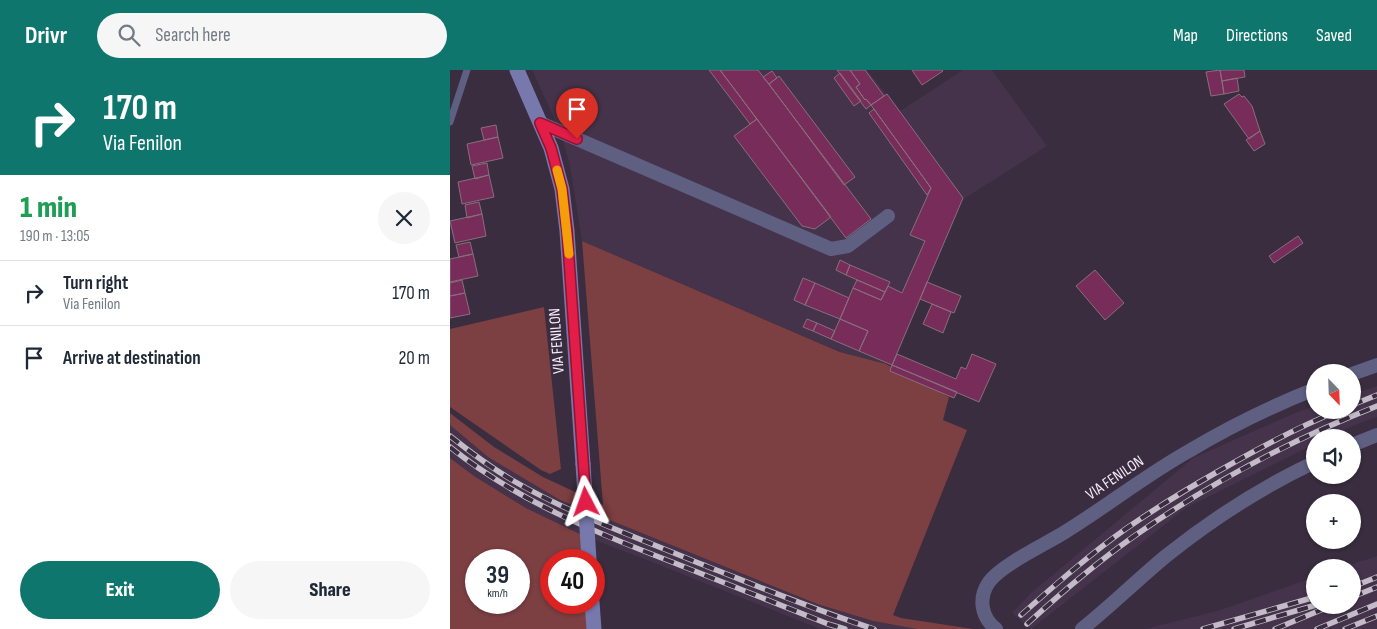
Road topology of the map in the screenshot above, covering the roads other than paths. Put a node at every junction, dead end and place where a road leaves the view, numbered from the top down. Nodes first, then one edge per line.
1 (467, 70) edge
2 (517, 70) edge
3 (450, 122) edge
4 (540, 123) junction
5 (888, 216) dead end
6 (1377, 364) edge
7 (1361, 370) edge
8 (1306, 393) edge
9 (1377, 435) edge
10 (1361, 441) edge
11 (1306, 467) edge
12 (588, 549) edge
13 (593, 614) edge
14 (992, 626) edge
15 (594, 629) edge
16 (1082, 629) edge

1 - 3 lane
2 - 4 street, VIA FENILON
4 - 5 street
4 - 12 street, VIA FENILON, bridge
6 - 7 street
8 - 14 street, VIA FENILON
9 - 10 street
11 - 16 street
13 - 15 street

